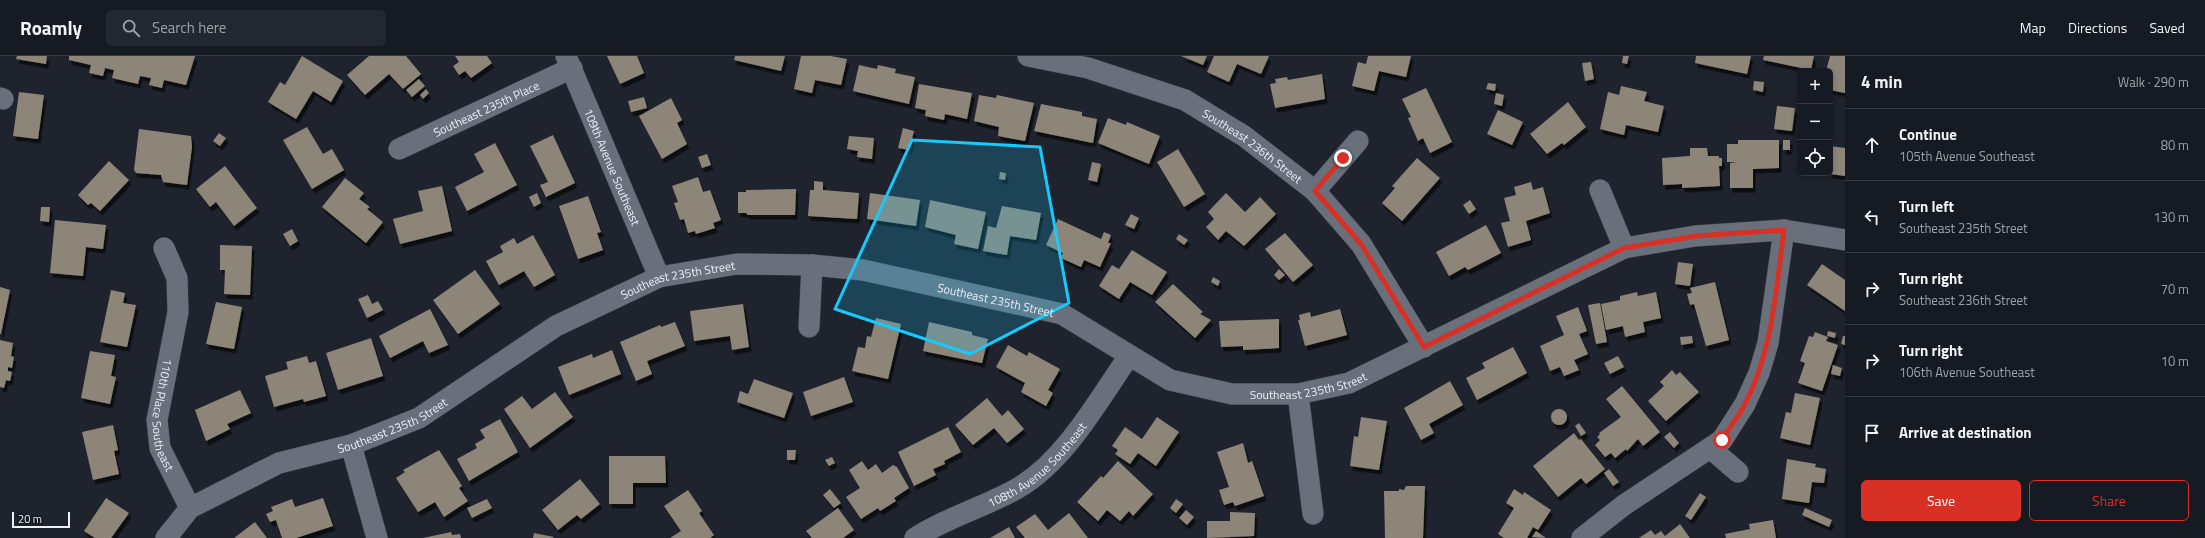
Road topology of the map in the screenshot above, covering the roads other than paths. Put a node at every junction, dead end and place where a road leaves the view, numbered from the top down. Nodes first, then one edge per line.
1 (1028, 56) edge
2 (569, 62) edge
3 (1358, 141) dead end
4 (399, 149) dead end
5 (1600, 190) dead end
6 (1315, 191) junction
7 (1784, 230) junction
8 (1845, 240) edge
9 (164, 248) dead end
10 (1624, 248) junction
11 (812, 265) junction
12 (660, 277) junction
13 (809, 327) dead end
14 (1424, 347) junction
15 (1129, 356) junction
16 (1298, 394) junction
17 (351, 445) junction
18 (1710, 448) junction
19 (1738, 472) dead end
20 (190, 508) junction
21 (1313, 514) dead end
22 (166, 538) edge
23 (377, 538) edge
24 (914, 538) edge
25 (1582, 538) edge

1 - 6 street, Southeast 236th Street
2 - 4 street, Southeast 235th Place
2 - 12 street, 109th Avenue Southeast
3 - 6 street
5 - 10 street
6 - 14 street, Southeast 236th Street
7 - 8 street, Southeast 235th Street
7 - 10 street, Southeast 235th Street
7 - 18 street
9 - 20 street, 110th Place Southeast
10 - 14 street, Southeast 235th Street
11 - 12 street, Southeast 235th Street
11 - 13 street
11 - 15 street, Southeast 235th Street
12 - 17 street, Southeast 235th Street
14 - 16 street, Southeast 235th Street
15 - 16 street, Southeast 235th Street
15 - 24 street, 108th Avenue Southeast
16 - 21 street
17 - 20 street, Southeast 235th Street
17 - 23 street
18 - 19 street
18 - 25 street
20 - 22 street, Southeast 235th Street

